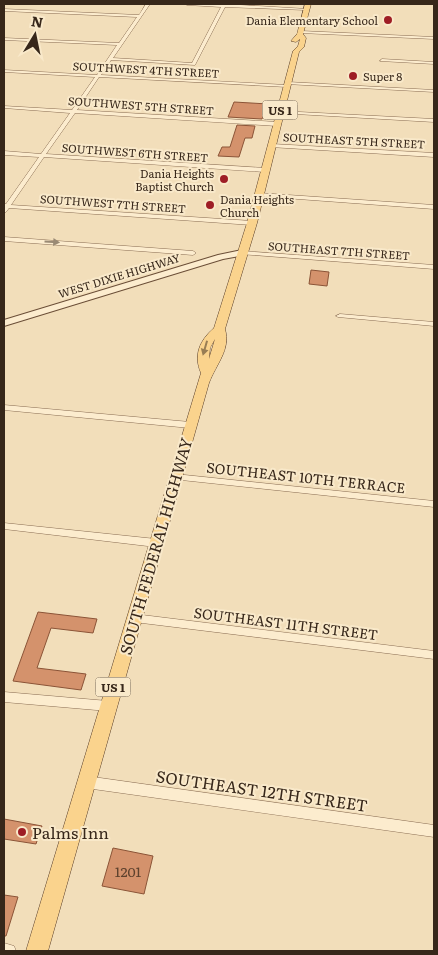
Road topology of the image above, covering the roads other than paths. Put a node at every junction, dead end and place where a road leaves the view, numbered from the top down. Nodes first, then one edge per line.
1 (148, 4) edge
2 (188, 4) edge
3 (224, 5) edge
4 (246, 5) edge
5 (307, 6) edge
6 (4, 10) edge
7 (139, 16) junction
8 (300, 33) junction
9 (434, 38) edge
10 (4, 39) edge
11 (119, 44) junction
12 (108, 59) junction
13 (382, 60) dead end
14 (434, 63) edge
15 (193, 64) joint
16 (4, 71) edge
17 (97, 76) junction
18 (287, 84) junction
19 (434, 91) edge
20 (4, 107) edge
21 (73, 111) junction
22 (280, 112) junction
23 (434, 121) edge
24 (277, 124) junction
25 (272, 146) junction
26 (4, 153) edge
27 (434, 155) edge
28 (42, 156) junction
29 (265, 170) junction
30 (259, 194) junction
31 (5, 207) edge
32 (434, 207) edge
33 (252, 223) junction
34 (4, 239) edge
35 (192, 253) dead end
36 (242, 253) junction
37 (434, 267) edge
38 (340, 316) dead end
39 (4, 323) edge
40 (434, 324) edge
41 (219, 329) joint
42 (206, 371) joint
43 (4, 407) edge
44 (190, 425) junction
45 (175, 477) junction
46 (434, 504) edge
47 (4, 526) edge
48 (156, 543) junction
49 (134, 618) junction
50 (434, 655) edge
51 (4, 697) edge
52 (108, 706) junction
53 (86, 782) junction
54 (434, 831) edge
55 (4, 950) edge
56 (9, 951) edge
57 (37, 951) edge

1 - 7 street
2 - 3 street
3 - 4 street
3 - 15 street
4 - 5 street
5 - 8 main road, SOUTH FEDERAL HIGHWAY / US 1
6 - 7 street
7 - 11 street
8 - 9 street
8 - 18 main road, SOUTH FEDERAL HIGHWAY / US 1
10 - 11 street
11 - 12 street
12 - 15 street
12 - 17 street
13 - 14 street
16 - 17 street, SOUTHWEST 4TH STREET
17 - 18 street, SOUTHWEST 4TH STREET
17 - 21 street
18 - 19 street, SOUTHWEST 4TH STREET
18 - 22 main road, SOUTH FEDERAL HIGHWAY / US 1
20 - 21 street, SOUTHWEST 5TH STREET
21 - 24 street, SOUTHWEST 5TH STREET
21 - 28 street
22 - 23 street
22 - 24 main road, SOUTH FEDERAL HIGHWAY / US 1
24 - 25 main road, SOUTH FEDERAL HIGHWAY / US 1
25 - 27 street, SOUTHEAST 5TH STREET
25 - 29 main road, SOUTH FEDERAL HIGHWAY / US 1
26 - 28 street, SOUTHWEST 6TH STREET
28 - 29 street, SOUTHWEST 6TH STREET
28 - 31 street
29 - 30 main road, SOUTH FEDERAL HIGHWAY / US 1
30 - 32 street
30 - 33 main road, SOUTH FEDERAL HIGHWAY / US 1
31 - 33 street, SOUTHWEST 7TH STREET
33 - 36 main road, SOUTH FEDERAL HIGHWAY / US 1
34 -> 35 street
36 - 37 street, SOUTHEAST 7TH STREET
36 - 39 main road, WEST DIXIE HIGHWAY
36 - 41 main road, SOUTH FEDERAL HIGHWAY / US 1
38 - 40 street
41 - 42 main road, SOUTH FEDERAL HIGHWAY / US 1
42 - 44 main road, SOUTH FEDERAL HIGHWAY / US 1
43 - 44 street
44 - 45 main road, SOUTH FEDERAL HIGHWAY / US 1
45 - 46 street, SOUTHEAST 10TH TERRACE
45 - 48 main road, SOUTH FEDERAL HIGHWAY / US 1
47 - 48 street
48 - 49 main road, SOUTH FEDERAL HIGHWAY / US 1
49 - 50 street, SOUTHEAST 11TH STREET
49 - 52 main road, SOUTH FEDERAL HIGHWAY / US 1
51 - 52 street
52 - 53 main road, SOUTH FEDERAL HIGHWAY / US 1
53 - 54 street, SOUTHEAST 12TH STREET
53 - 57 main road, SOUTH FEDERAL HIGHWAY / US 1
55 - 56 street

